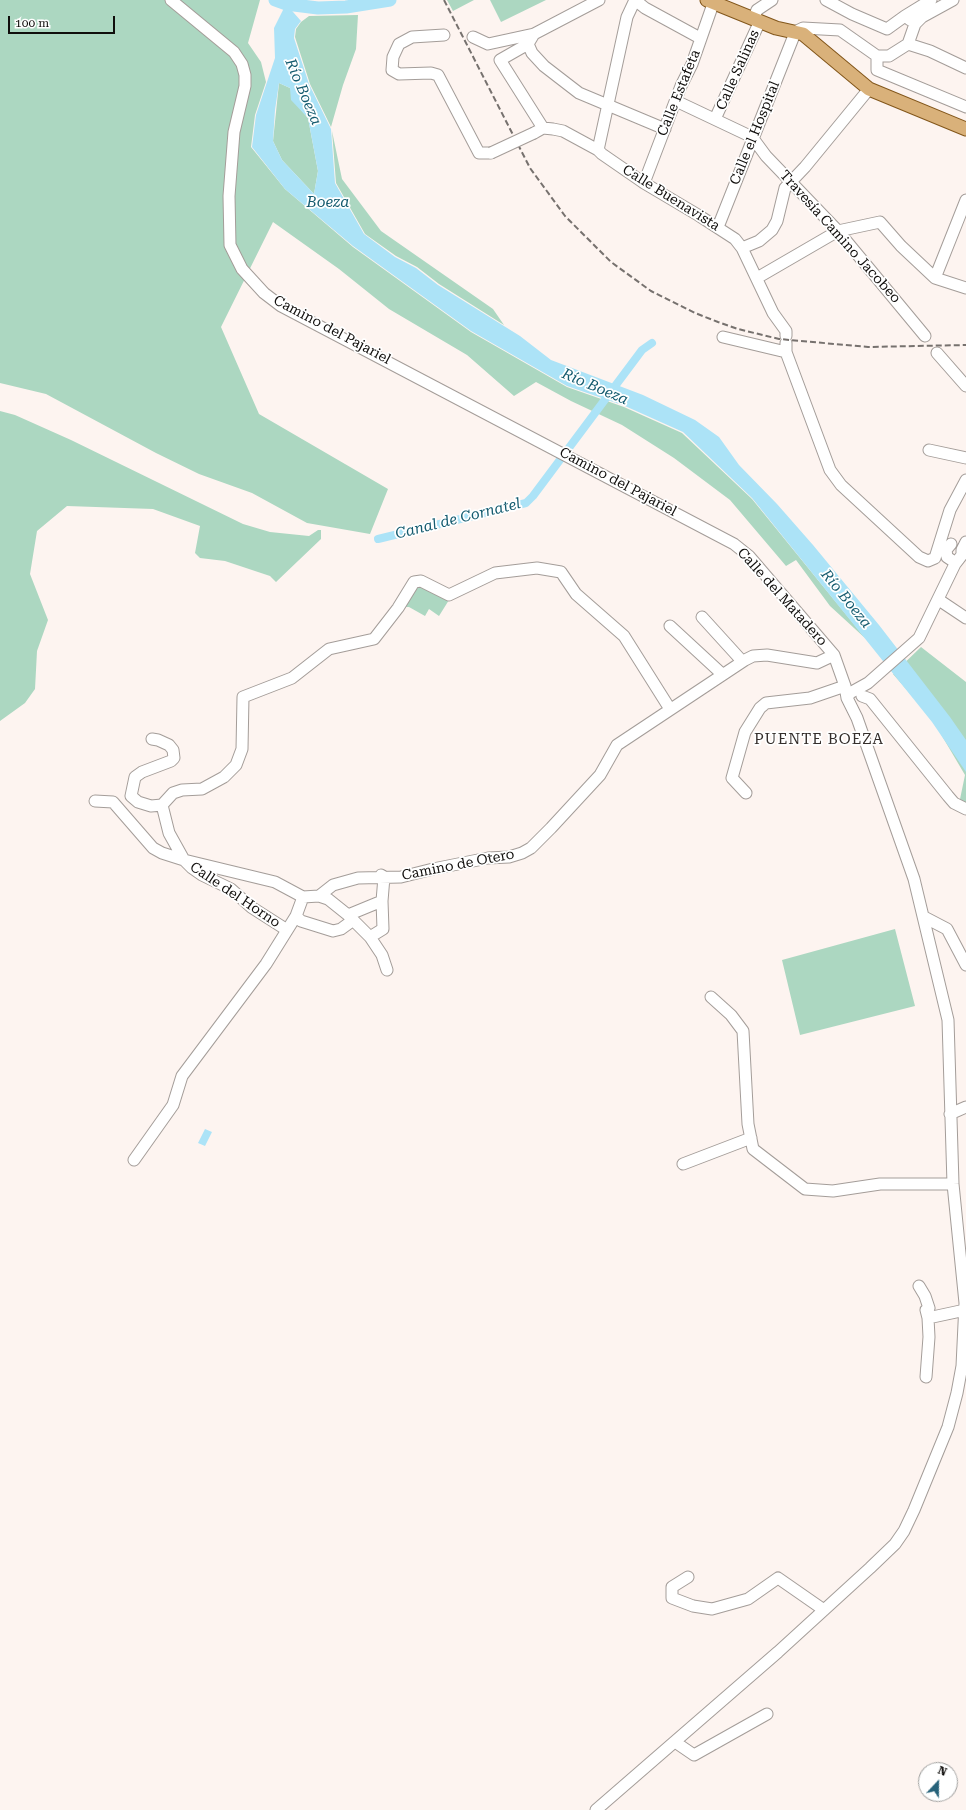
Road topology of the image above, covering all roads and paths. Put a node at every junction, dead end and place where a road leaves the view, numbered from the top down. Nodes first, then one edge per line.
1 (171, 0) edge
2 (599, 0) edge
3 (635, 0) edge
4 (772, 0) edge
5 (826, 0) edge
6 (932, 0) edge
7 (953, 0) edge
8 (710, 2) edge
9 (905, 16) junction
10 (757, 19) junction
11 (915, 24) junction
12 (534, 34) junction
13 (444, 35) dead end
14 (794, 35) junction
15 (473, 37) dead end
16 (700, 38) junction
17 (528, 44) junction
18 (908, 44) junction
19 (877, 56) junction
20 (966, 68) edge
21 (869, 90) junction
22 (676, 101) junction
23 (607, 103) junction
24 (966, 108) edge
25 (715, 119) junction
26 (665, 129) junction
27 (966, 129) edge
28 (539, 130) junction
29 (753, 140) junction
30 (598, 150) junction
31 (791, 181) junction
32 (644, 183) junction
33 (966, 201) edge
34 (718, 227) junction
35 (838, 231) junction
36 (742, 248) junction
37 (757, 278) junction
38 (935, 278) junction
39 (966, 288) edge
40 (925, 336) dead end
41 (723, 337) dead end
42 (786, 344) junction
43 (937, 353) dead end
44 (966, 386) edge
45 (929, 450) dead end
46 (966, 458) edge
47 (966, 480) edge
48 (699, 524) joint
49 (957, 543) edge
50 (947, 558) junction
51 (939, 600) junction
52 (702, 617) dead end
53 (966, 618) edge
54 (670, 626) dead end
55 (834, 655) junction
56 (742, 661) junction
57 (722, 674) junction
58 (859, 695) junction
59 (670, 709) junction
60 (152, 740) dead end
61 (746, 792) dead end
62 (95, 801) dead end
63 (162, 805) junction
64 (966, 809) edge
65 (184, 860) junction
66 (382, 876) junction
67 (319, 896) junction
68 (303, 897) junction
69 (382, 901) junction
70 (296, 916) junction
71 (352, 920) junction
72 (933, 920) junction
73 (287, 930) junction
74 (370, 937) junction
75 (966, 965) edge
76 (387, 970) dead end
77 (711, 997) dead end
78 (966, 1107) edge
79 (950, 1109) junction
80 (751, 1138) junction
81 (134, 1160) dead end
82 (683, 1164) dead end
83 (953, 1184) junction
84 (961, 1217) edge
85 (919, 1286) dead end
86 (965, 1310) junction
87 (928, 1318) junction
88 (926, 1377) dead end
89 (688, 1577) dead end
90 (824, 1610) junction
91 (767, 1714) dead end
92 (675, 1742) junction
93 (596, 1810) edge

1 - 48 street, Camino del Pajariel
2 - 12 street
3 - 16 street
3 - 23 street
4 - 10 street, Calle Salinas
5 - 9 street
6 - 9 street
7 - 11 street
8 - 10 main road
8 - 16 street, Calle Estafeta
9 - 11 street
10 - 14 main road
10 - 25 street, Calle Salinas
11 - 18 street
12 - 15 street
12 - 17 street
13 - 28 street, bridge
14 - 19 street
14 - 21 main road
14 - 29 street, Calle el Hospital
16 - 22 street, Calle Estafeta
17 - 23 street
17 - 28 street
18 - 19 street
18 - 20 street
19 - 24 street
21 - 27 main road
21 - 31 street
22 - 25 street, Travesía Camino Jacobeo
22 - 26 street, Calle Estafeta
23 - 26 street
23 - 30 street
25 - 29 street, Travesía Camino Jacobeo
26 - 32 street, Calle Estafeta
28 - 30 street, Calle Buenavista
29 - 31 street, Travesía Camino Jacobeo
29 - 34 street, Calle el Hospital
30 - 32 street, Calle Buenavista
31 - 35 street, Travesía Camino Jacobeo
31 - 36 street
32 - 34 street, Calle Buenavista
33 - 38 street
34 - 36 street, Calle Buenavista
35 - 37 street
35 - 38 street
35 - 40 street, Travesía Camino Jacobeo
36 - 37 street, Calle Buenavista
37 - 42 street, Calle Buenavista
38 - 39 street
41 - 42 street
42 - 50 street, Calle Buenavista
43 - 44 street
45 - 46 street
47 - 49 street
48 - 55 street, Calle del Matadero
49 - 50 street
49 - 50 street
50 - 51 street
51 - 53 street
51 - 58 street
52 - 56 street
54 - 57 street
55 - 56 street, Camino de Otero
55 - 58 street, Calle del Matadero
56 - 57 street, Camino de Otero
57 - 59 street, Camino de Otero
58 - 61 street
58 - 64 street
58 - 72 street
59 - 63 street
59 - 66 street, Camino de Otero
60 - 63 street
62 - 65 street
63 - 65 street
65 - 68 street
65 - 73 street, Calle del Horno
66 - 67 street, Camino de Otero
66 - 69 street
67 - 68 street
67 - 71 street
68 - 70 street
69 - 71 street
69 - 74 street
70 - 71 street
70 - 73 street
71 - 74 street
72 - 75 street
72 - 79 street
73 - 81 street
74 - 76 street
77 - 80 street
78 - 79 street
79 - 83 street
80 - 82 street
80 - 83 street
83 - 84 street
84 - 86 street
85 - 87 street
86 - 87 street
86 - 90 street
87 - 88 street
89 - 90 street
90 - 92 street
91 - 92 street
92 - 93 street

